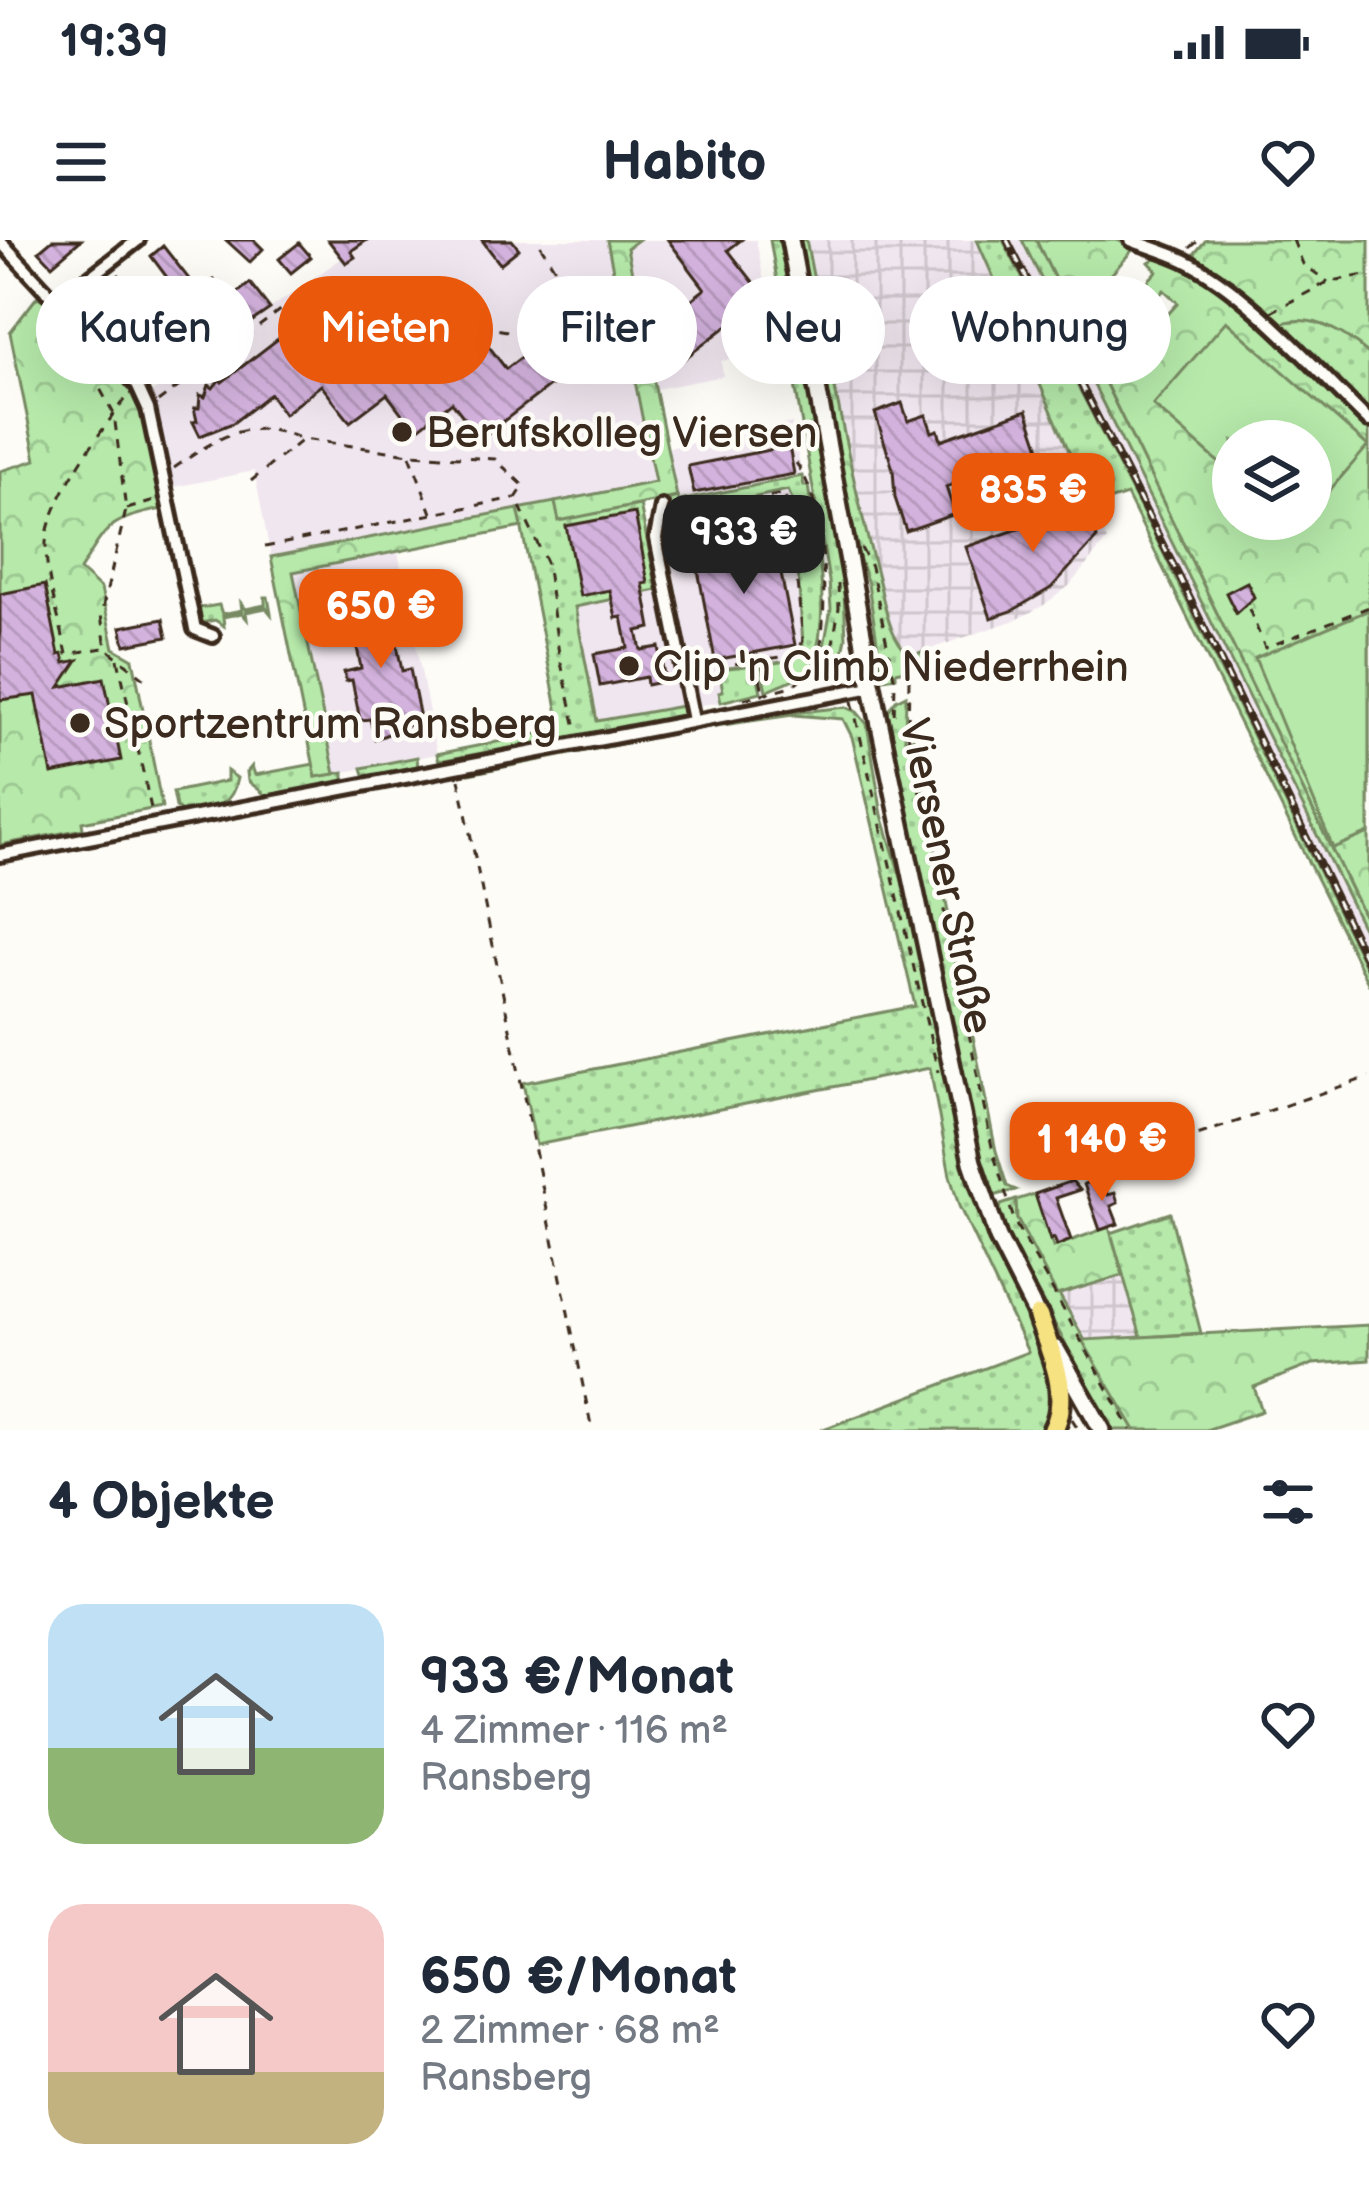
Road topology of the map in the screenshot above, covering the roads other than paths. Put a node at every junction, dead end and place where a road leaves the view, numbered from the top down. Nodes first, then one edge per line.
1 (139, 240) edge
2 (790, 240) edge
3 (1131, 240) edge
4 (0, 241) edge
5 (92, 276) edge
6 (36, 280) edge
7 (136, 384) edge
8 (1369, 421) edge
9 (662, 507) dead end
10 (213, 636) dead end
11 (872, 687) junction
12 (694, 720) junction
13 (0, 855) edge
14 (1038, 1316) junction
15 (1053, 1430) edge
16 (1102, 1430) edge

1 - 5 street
2 - 11 main road, Viersener Straße
3 - 8 street
4 - 6 street
7 - 10 street
9 - 12 street
11 - 12 street
11 - 14 main road, Viersener Straße
12 - 13 street
14 - 15 highway
14 - 16 main road, Viersener Straße

